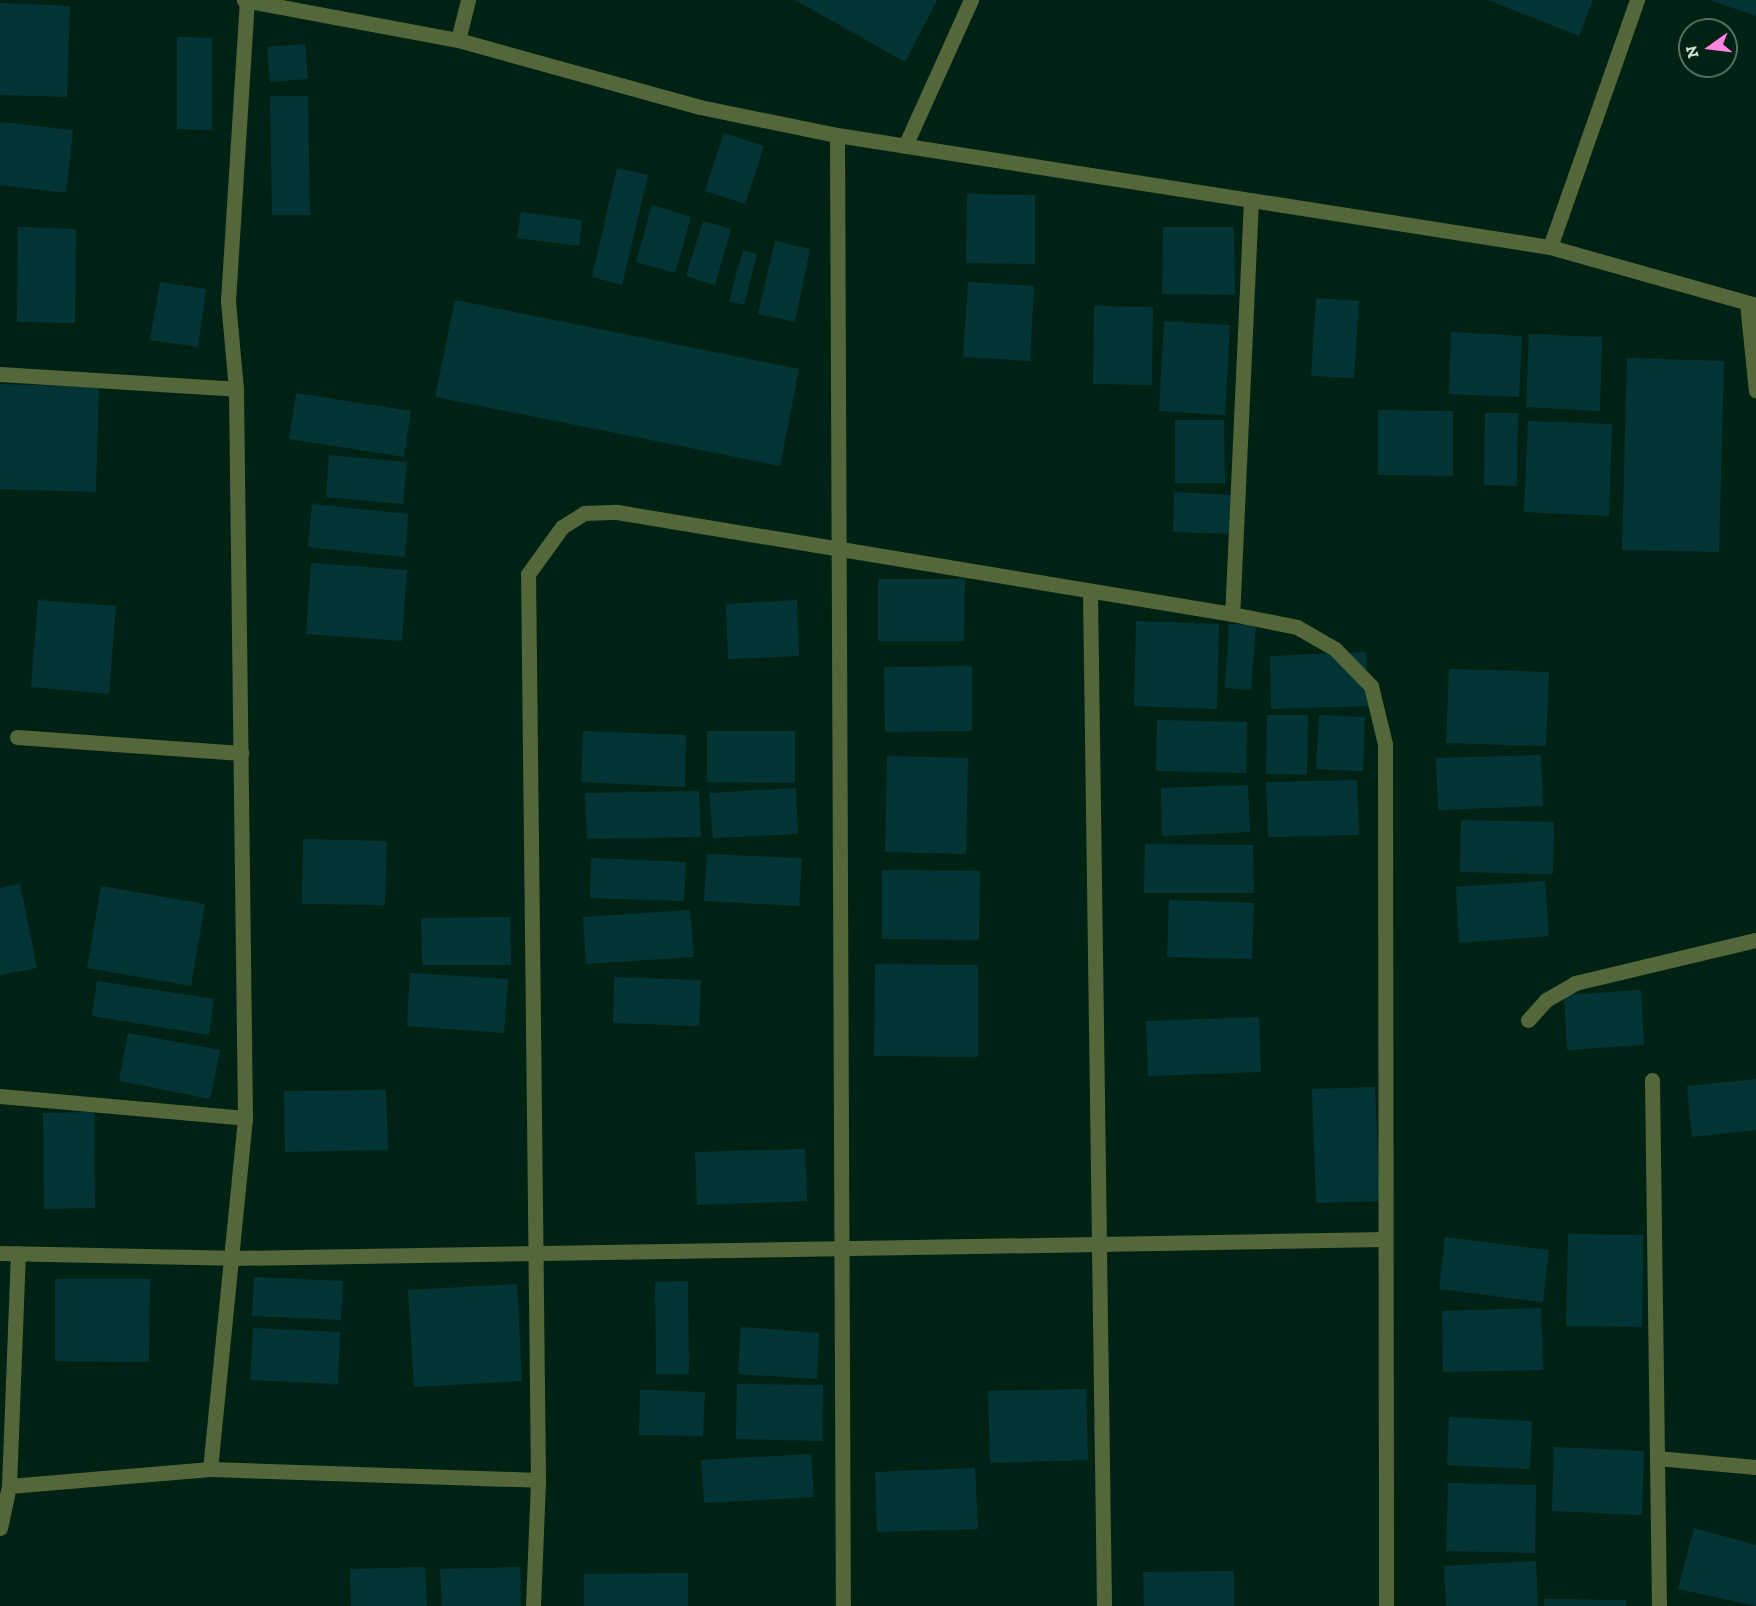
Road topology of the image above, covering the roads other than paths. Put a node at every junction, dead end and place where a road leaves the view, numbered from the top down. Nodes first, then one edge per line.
1 (245, 0) edge
2 (468, 0) edge
3 (971, 0) edge
4 (1637, 0) edge
5 (458, 40) junction
6 (837, 135) junction
7 (905, 146) junction
8 (1251, 200) junction
9 (1550, 247) junction
10 (1752, 304) edge
11 (0, 374) edge
12 (236, 389) junction
13 (1756, 391) edge
14 (838, 552) junction
15 (1090, 591) junction
16 (1232, 614) junction
17 (16, 737) dead end
18 (241, 753) junction
19 (1756, 940) edge
20 (1528, 1020) dead end
21 (1652, 1080) dead end
22 (0, 1096) edge
23 (244, 1118) junction
24 (1384, 1239) junction
25 (1099, 1244) junction
26 (838, 1248) junction
27 (0, 1253) edge
28 (18, 1253) junction
29 (536, 1253) junction
30 (231, 1258) junction
31 (1657, 1458) junction
32 (1756, 1467) edge
33 (210, 1469) junction
34 (538, 1480) junction
35 (9, 1486) junction
36 (0, 1528) edge
37 (533, 1606) edge
38 (843, 1606) edge
39 (1104, 1606) edge
40 (1386, 1606) edge
41 (1659, 1606) edge

1 - 5 street
1 - 12 street
2 - 5 street
3 - 7 street
4 - 9 street
5 - 6 street
6 - 7 street
6 - 14 street
7 - 8 street
8 - 9 street
8 - 16 street
9 - 10 street
10 - 13 street
11 - 12 street
12 - 18 street
14 - 15 street
14 - 26 street
14 - 29 street
15 - 16 street
15 - 25 street
16 - 24 street
17 - 18 street
18 - 23 street
19 - 20 street
21 - 31 street
22 - 23 street
23 - 30 street
24 - 25 street
24 - 40 street
25 - 26 street
25 - 39 street
26 - 29 street
26 - 38 street
27 - 28 street
28 - 30 street
28 - 35 street
29 - 30 street
29 - 34 street
30 - 33 street
31 - 32 street
31 - 41 street
33 - 34 street
33 - 35 street
34 - 37 street
35 - 36 street

